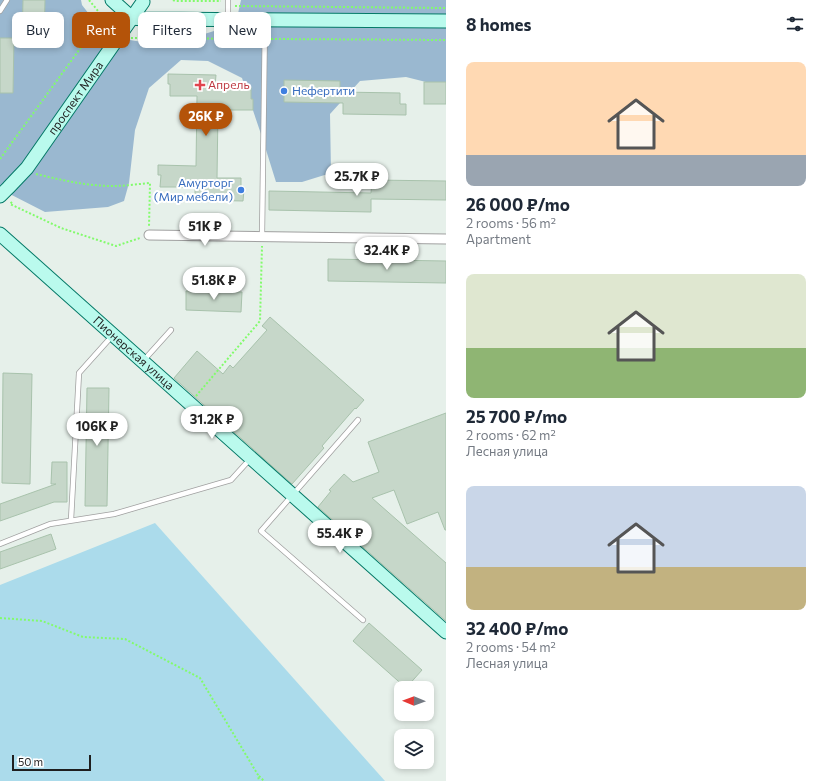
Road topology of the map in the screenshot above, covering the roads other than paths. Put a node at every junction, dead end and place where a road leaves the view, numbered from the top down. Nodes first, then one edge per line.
1 (7, 0) edge
2 (228, 0) edge
3 (142, 1) edge
4 (115, 3) edge
5 (0, 11) edge
6 (229, 11) junction
7 (160, 12) edge
8 (234, 12) edge
9 (206, 14) edge
10 (132, 18) junction
11 (138, 18) edge
12 (271, 19) edge
13 (446, 21) edge
14 (265, 48) edge
15 (0, 196) edge
16 (0, 234) edge
17 (149, 235) road end
18 (262, 237) junction
19 (446, 238) edge
20 (170, 330) dead end
21 (113, 335) junction
22 (143, 362) junction
23 (358, 420) dead end
24 (251, 458) junction
25 (292, 495) junction
26 (71, 520) junction
27 (0, 544) edge
28 (363, 620) dead end
29 (446, 632) edge

1 - 5 lane
2 - 6 lane
3 - 7 street
3 - 10 street, проспект Мира
4 - 10 street
6 - 8 street
6 - 9 street
10 - 11 street
10 - 15 street, проспект Мира
12 - 13 street
14 - 18 lane
16 - 21 street, Пионерская улица
17 - 18 street
18 - 19 street
20 - 22 lane
21 - 22 street, Пионерская улица
21 - 26 lane
22 - 24 street, Пионерская улица
23 - 25 lane
24 - 25 street, Пионерская улица
24 - 26 lane
25 - 28 lane
25 - 29 street, Пионерская улица
26 - 27 lane

